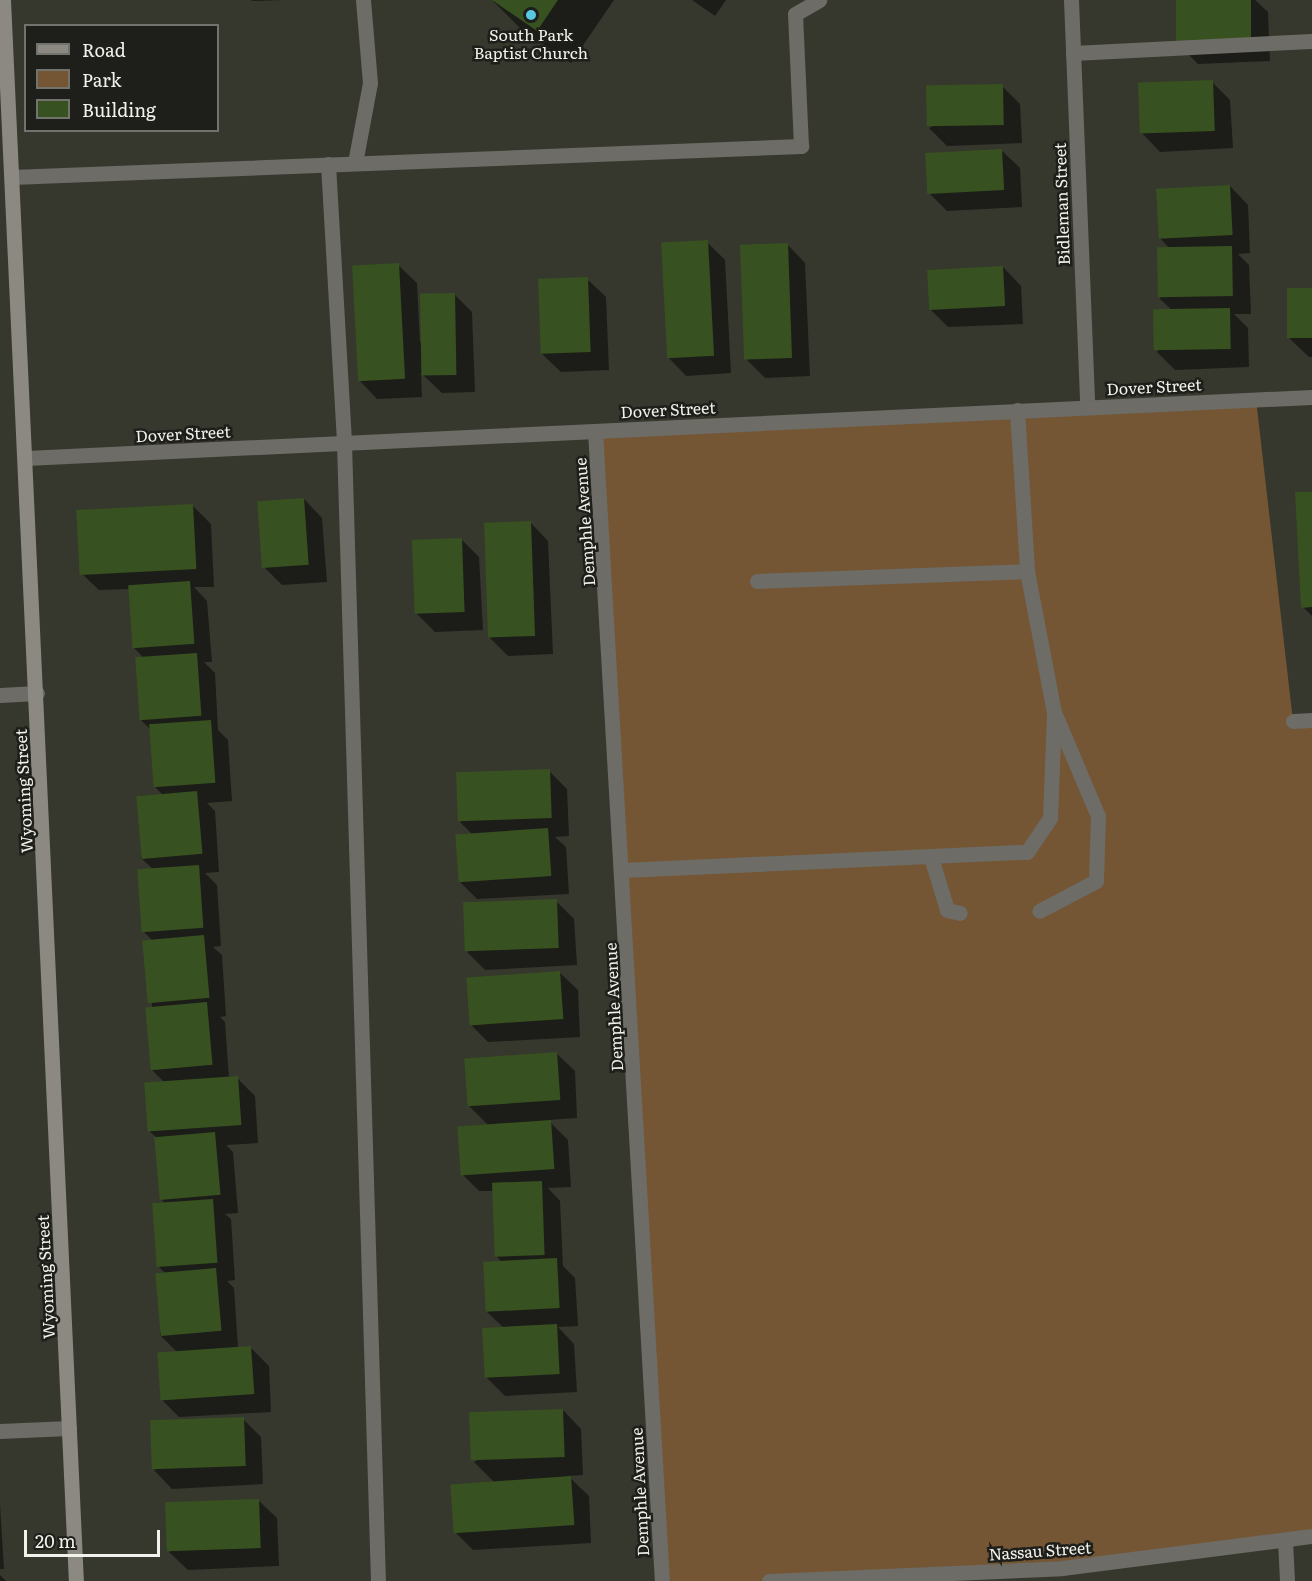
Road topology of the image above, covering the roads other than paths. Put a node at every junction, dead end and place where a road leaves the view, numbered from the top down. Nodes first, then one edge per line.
1 (3, 0) edge
2 (363, 0) edge
3 (819, 0) edge
4 (1071, 0) edge
5 (1312, 40) edge
6 (1074, 53) junction
7 (355, 163) junction
8 (328, 164) junction
9 (12, 177) junction
10 (1312, 397) edge
11 (1087, 407) junction
12 (1017, 410) junction
13 (595, 431) junction
14 (344, 443) junction
15 (26, 458) junction
16 (1027, 571) junction
17 (757, 581) dead end
18 (37, 693) junction
19 (0, 695) edge
20 (1054, 712) junction
21 (1312, 720) edge
22 (1293, 721) dead end
23 (931, 857) junction
24 (623, 870) junction
25 (1039, 910) dead end
26 (960, 913) dead end
27 (69, 1428) junction
28 (0, 1431) edge
29 (1312, 1536) edge
30 (1285, 1541) junction
31 (1006, 1576) edge
32 (76, 1581) edge
33 (378, 1581) edge
34 (662, 1581) edge
35 (770, 1581) edge
36 (1287, 1581) edge

1 - 9 street, Wyoming Street
2 - 7 street
3 - 7 street
4 - 6 street, Bidleman Street
5 - 6 street
6 - 11 street, Bidleman Street
7 - 8 street
8 - 9 street
8 - 14 street
9 - 15 street, Wyoming Street
10 - 11 street, Dover Street
11 - 12 street, Dover Street
12 - 13 street, Dover Street
12 - 16 street
13 - 14 street, Dover Street
13 - 24 street, Demphle Avenue
14 - 15 street, Dover Street
14 - 33 street
15 - 18 street, Wyoming Street
16 - 17 street
16 - 20 street
18 - 19 street
18 - 27 street, Wyoming Street
20 - 23 street
20 - 25 street
21 - 22 street
23 - 24 street
23 - 26 street
24 - 34 street, Demphle Avenue
27 - 28 street
27 - 32 street, Wyoming Street
29 - 30 street, Nassau Street
30 - 31 street, Nassau Street
30 - 36 street
31 - 35 street, Nassau Street

